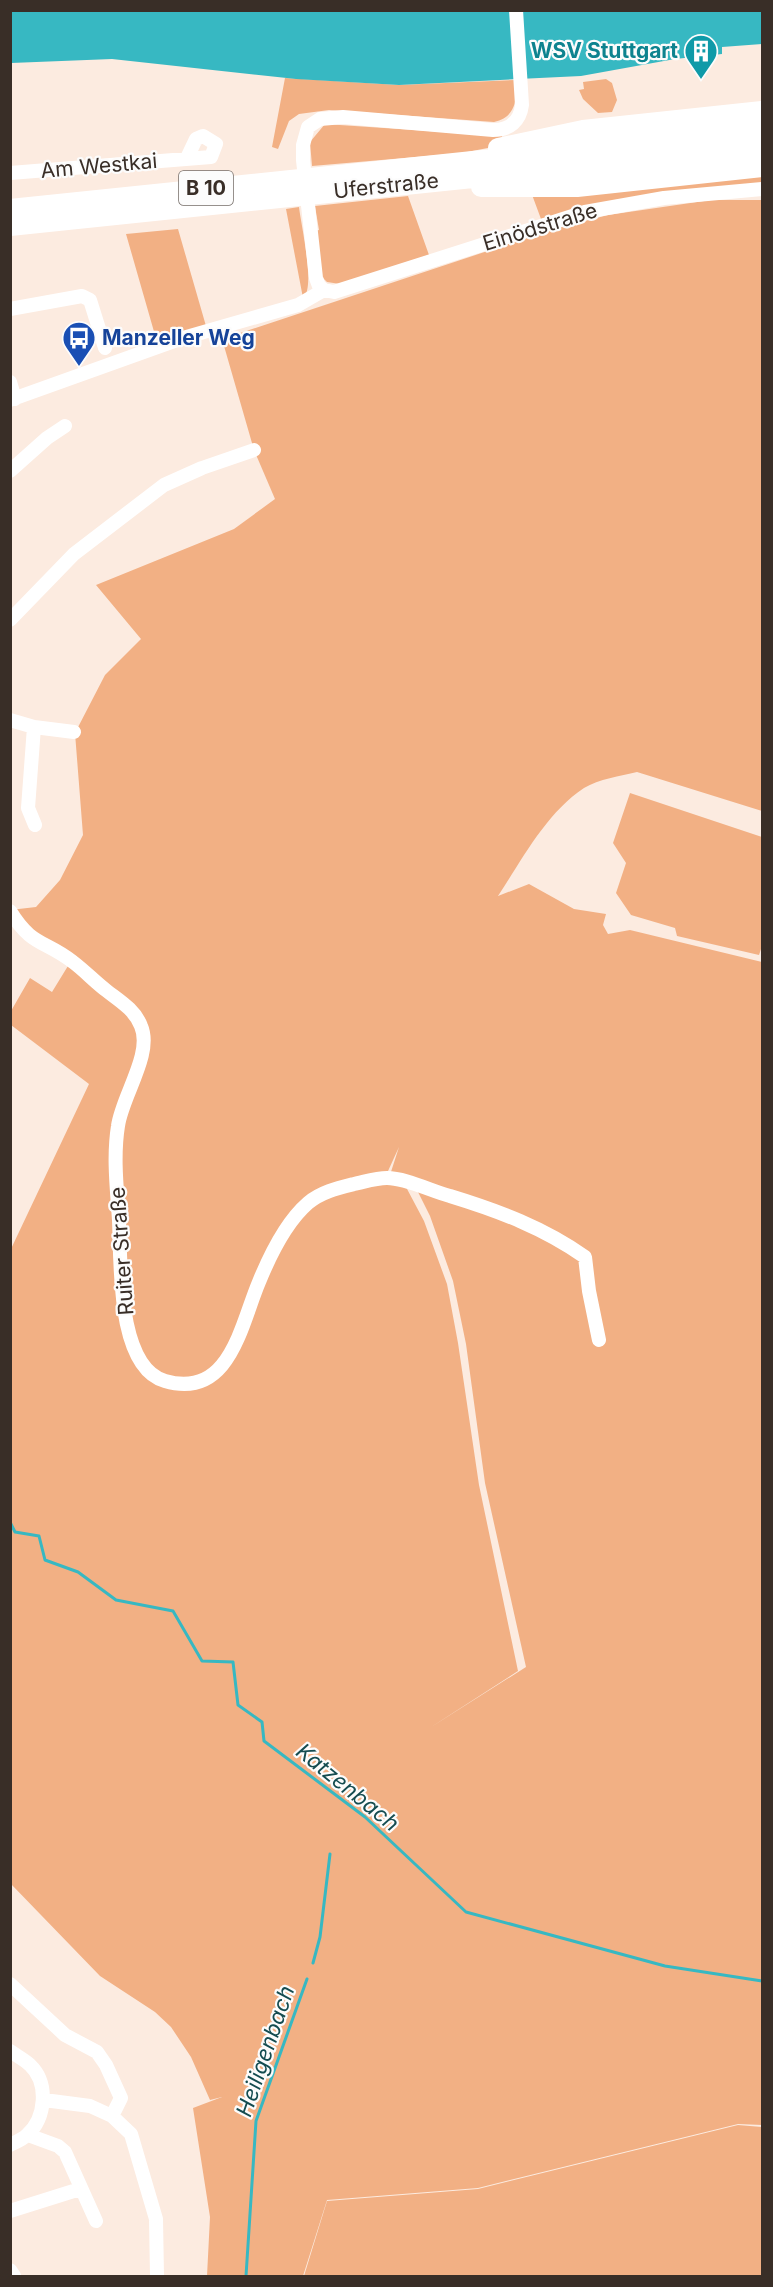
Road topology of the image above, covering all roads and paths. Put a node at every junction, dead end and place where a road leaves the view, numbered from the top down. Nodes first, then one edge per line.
1 (516, 10) edge
2 (762, 111) edge
3 (762, 131) edge
4 (762, 148) edge
5 (187, 159) dead end
6 (762, 167) edge
7 (403, 169) junction
8 (10, 173) edge
9 (432, 182) junction
10 (762, 189) edge
11 (10, 209) edge
12 (10, 226) edge
13 (324, 290) junction
14 (10, 309) edge
15 (105, 348) dead end
16 (10, 382) edge
17 (13, 400) edge
18 (64, 426) dead end
19 (254, 450) dead end
20 (10, 471) edge
21 (10, 620) edge
22 (10, 720) edge
23 (34, 728) junction
24 (74, 732) dead end
25 (35, 825) dead end
26 (10, 911) edge
27 (599, 1340) dead end
28 (10, 1984) edge
29 (10, 2051) edge
30 (44, 2100) junction
31 (112, 2116) junction
32 (28, 2135) junction
33 (10, 2145) edge
34 (80, 2189) junction
35 (10, 2211) edge
36 (96, 2221) dead end
37 (10, 2270) edge
38 (14, 2277) edge
39 (157, 2277) edge

1 - 13 street
2 - 7 highway
3 - 7 highway, Uferstraße / B 10
4 - 9 highway, Uferstraße / B 10
5 - 8 street, Am Westkai
6 - 9 highway
7 - 11 highway, Uferstraße / B 10
9 - 12 highway, Uferstraße / B 10
10 - 13 street, Einödstraße
13 - 17 street
14 - 15 street
16 - 17 street
18 - 20 street
19 - 21 street
22 - 23 street
23 - 24 street
23 - 25 street
26 - 27 street, Ruiter Straße
28 - 31 street
29 - 30 street
30 - 31 street
30 - 32 street
31 - 39 street
32 - 33 street
32 - 34 street
34 - 35 street
34 - 36 street
37 - 38 street

